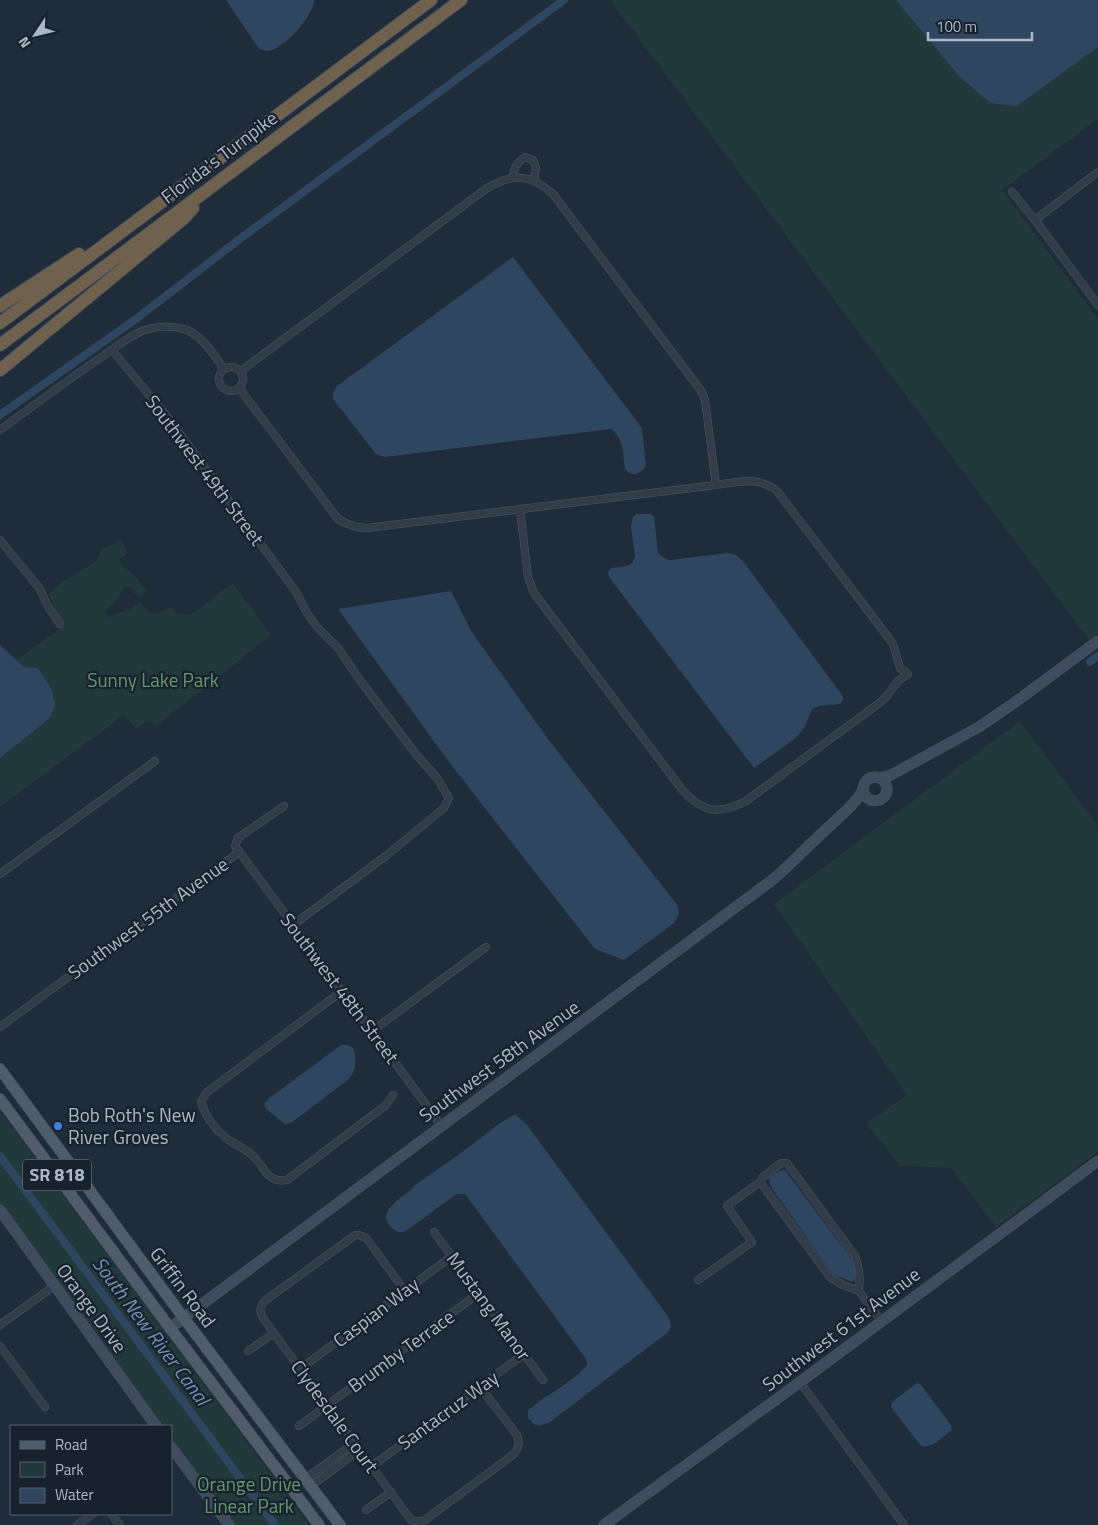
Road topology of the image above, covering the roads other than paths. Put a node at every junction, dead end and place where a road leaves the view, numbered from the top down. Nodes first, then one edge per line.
1 (431, 0) edge
2 (461, 0) edge
3 (1098, 172) edge
4 (513, 178) junction
5 (219, 180) junction
6 (534, 181) junction
7 (1012, 192) dead end
8 (1035, 220) junction
9 (121, 232) junction
10 (1098, 305) edge
11 (0, 306) edge
12 (0, 323) edge
13 (0, 345) edge
14 (112, 350) junction
15 (224, 369) junction
16 (0, 370) edge
17 (241, 372) junction
18 (239, 388) junction
19 (0, 430) edge
20 (716, 485) junction
21 (520, 509) junction
22 (0, 540) edge
23 (60, 624) dead end
24 (1098, 641) edge
25 (155, 761) dead end
26 (909, 766) junction
27 (881, 778) junction
28 (862, 790) junction
29 (888, 790) junction
30 (873, 802) junction
31 (284, 806) dead end
32 (843, 814) junction
33 (239, 852) junction
34 (0, 874) edge
35 (293, 925) junction
36 (486, 947) dead end
37 (342, 991) junction
38 (0, 1027) edge
39 (372, 1031) junction
40 (0, 1069) edge
41 (393, 1095) dead end
42 (0, 1099) edge
43 (441, 1125) junction
44 (26, 1134) junction
45 (60, 1151) junction
46 (1098, 1161) edge
47 (53, 1169) junction
48 (78, 1176) junction
49 (760, 1182) junction
50 (0, 1210) edge
51 (434, 1232) dead end
52 (452, 1256) junction
53 (698, 1280) dead end
54 (54, 1286) junction
55 (405, 1291) junction
56 (859, 1291) junction
57 (479, 1293) junction
58 (183, 1317) junction
59 (881, 1321) junction
60 (0, 1325) edge
61 (170, 1328) junction
62 (274, 1333) junction
63 (0, 1346) edge
64 (248, 1351) dead end
65 (524, 1354) junction
66 (300, 1369) junction
67 (543, 1380) dead end
68 (800, 1382) junction
69 (480, 1387) junction
70 (327, 1405) junction
71 (45, 1408) dead end
72 (242, 1422) junction
73 (155, 1425) edge
74 (299, 1426) dead end
75 (357, 1446) junction
76 (172, 1450) edge
77 (372, 1466) junction
78 (308, 1482) junction
79 (391, 1492) junction
80 (366, 1510) dead end
81 (92, 1515) edge
82 (112, 1515) edge
83 (78, 1525) edge
84 (120, 1525) edge
85 (229, 1525) edge
86 (319, 1525) edge
87 (340, 1525) edge
88 (604, 1525) edge
89 (904, 1525) edge

1 - 9 highway, Florida's Turnpike
2 - 5 highway, Florida's Turnpike
3 - 8 street
4 - 6 street
4 - 6 street
4 - 17 street
5 - 13 highway, Florida's Turnpike
5 - 16 highway
6 - 20 street
7 - 8 street
8 - 10 street
9 - 11 highway
9 - 12 highway, Florida's Turnpike
14 - 15 street
14 - 19 street
14 - 35 street, Southwest 49th Street
15 - 17 street
15 - 18 street
17 - 18 street
18 - 21 street
20 - 21 street
20 - 21 street
22 - 23 street
24 - 26 street
25 - 34 street
26 - 27 street
26 - 29 street
27 - 28 street
27 - 29 street
28 - 30 street
28 - 32 street, Southwest 58th Avenue
29 - 30 street
30 - 32 street, Southwest 58th Avenue
31 - 33 street, Southwest 55th Avenue
32 - 43 street, Southwest 58th Avenue
33 - 35 street, Southwest 48th Street
33 - 38 street, Southwest 55th Avenue
35 - 37 street, Southwest 48th Street
36 - 39 street
37 - 39 street, Southwest 48th Street
37 - 41 street
39 - 43 street, Southwest 48th Street
40 - 45 main road, Griffin Road / SR 818
42 - 44 main road, Griffin Road / SR 818
43 - 58 street, Southwest 58th Avenue
44 - 45 main road
44 - 47 main road, Griffin Road / SR 818
45 - 48 main road, Griffin Road / SR 818
46 - 59 street, Southwest 61st Avenue
47 - 48 main road
47 - 61 main road, Griffin Road / SR 818
48 - 58 main road, Griffin Road / SR 818
49 - 53 street
49 - 56 street
49 - 56 street
50 - 54 street, Orange Drive
51 - 52 street, Mustang Manor
52 - 55 street, Caspian Way
52 - 57 street, Mustang Manor
54 - 60 street
54 - 73 street, Orange Drive
55 - 62 street, Clydesdale Court
55 - 66 street, Caspian Way
56 - 59 street
57 - 65 street, Mustang Manor
57 - 70 street, Brumby Terrace
58 - 61 street, Southwest 58th Avenue
58 - 78 main road, Griffin Road / SR 818
59 - 68 street, Southwest 61st Avenue
61 - 72 main road, Griffin Road / SR 818
62 - 64 street
62 - 66 street, Clydesdale Court
63 - 71 street
65 - 67 street, Mustang Manor
65 - 69 street, Santacruz Way
66 - 70 street, Clydesdale Court
68 - 88 street, Southwest 61st Avenue
68 - 89 street
69 - 77 street, Santacruz Way
69 - 79 street, Clydesdale Court
70 - 74 street, Brumby Terrace
70 - 75 street, Clydesdale Court
72 - 78 main road
72 - 86 main road, Griffin Road / SR 818
75 - 77 street, Clydesdale Court
75 - 78 street
76 - 85 street
77 - 79 street, Clydesdale Court
78 - 87 main road, Griffin Road / SR 818
79 - 80 street
81 - 83 street
82 - 84 street

